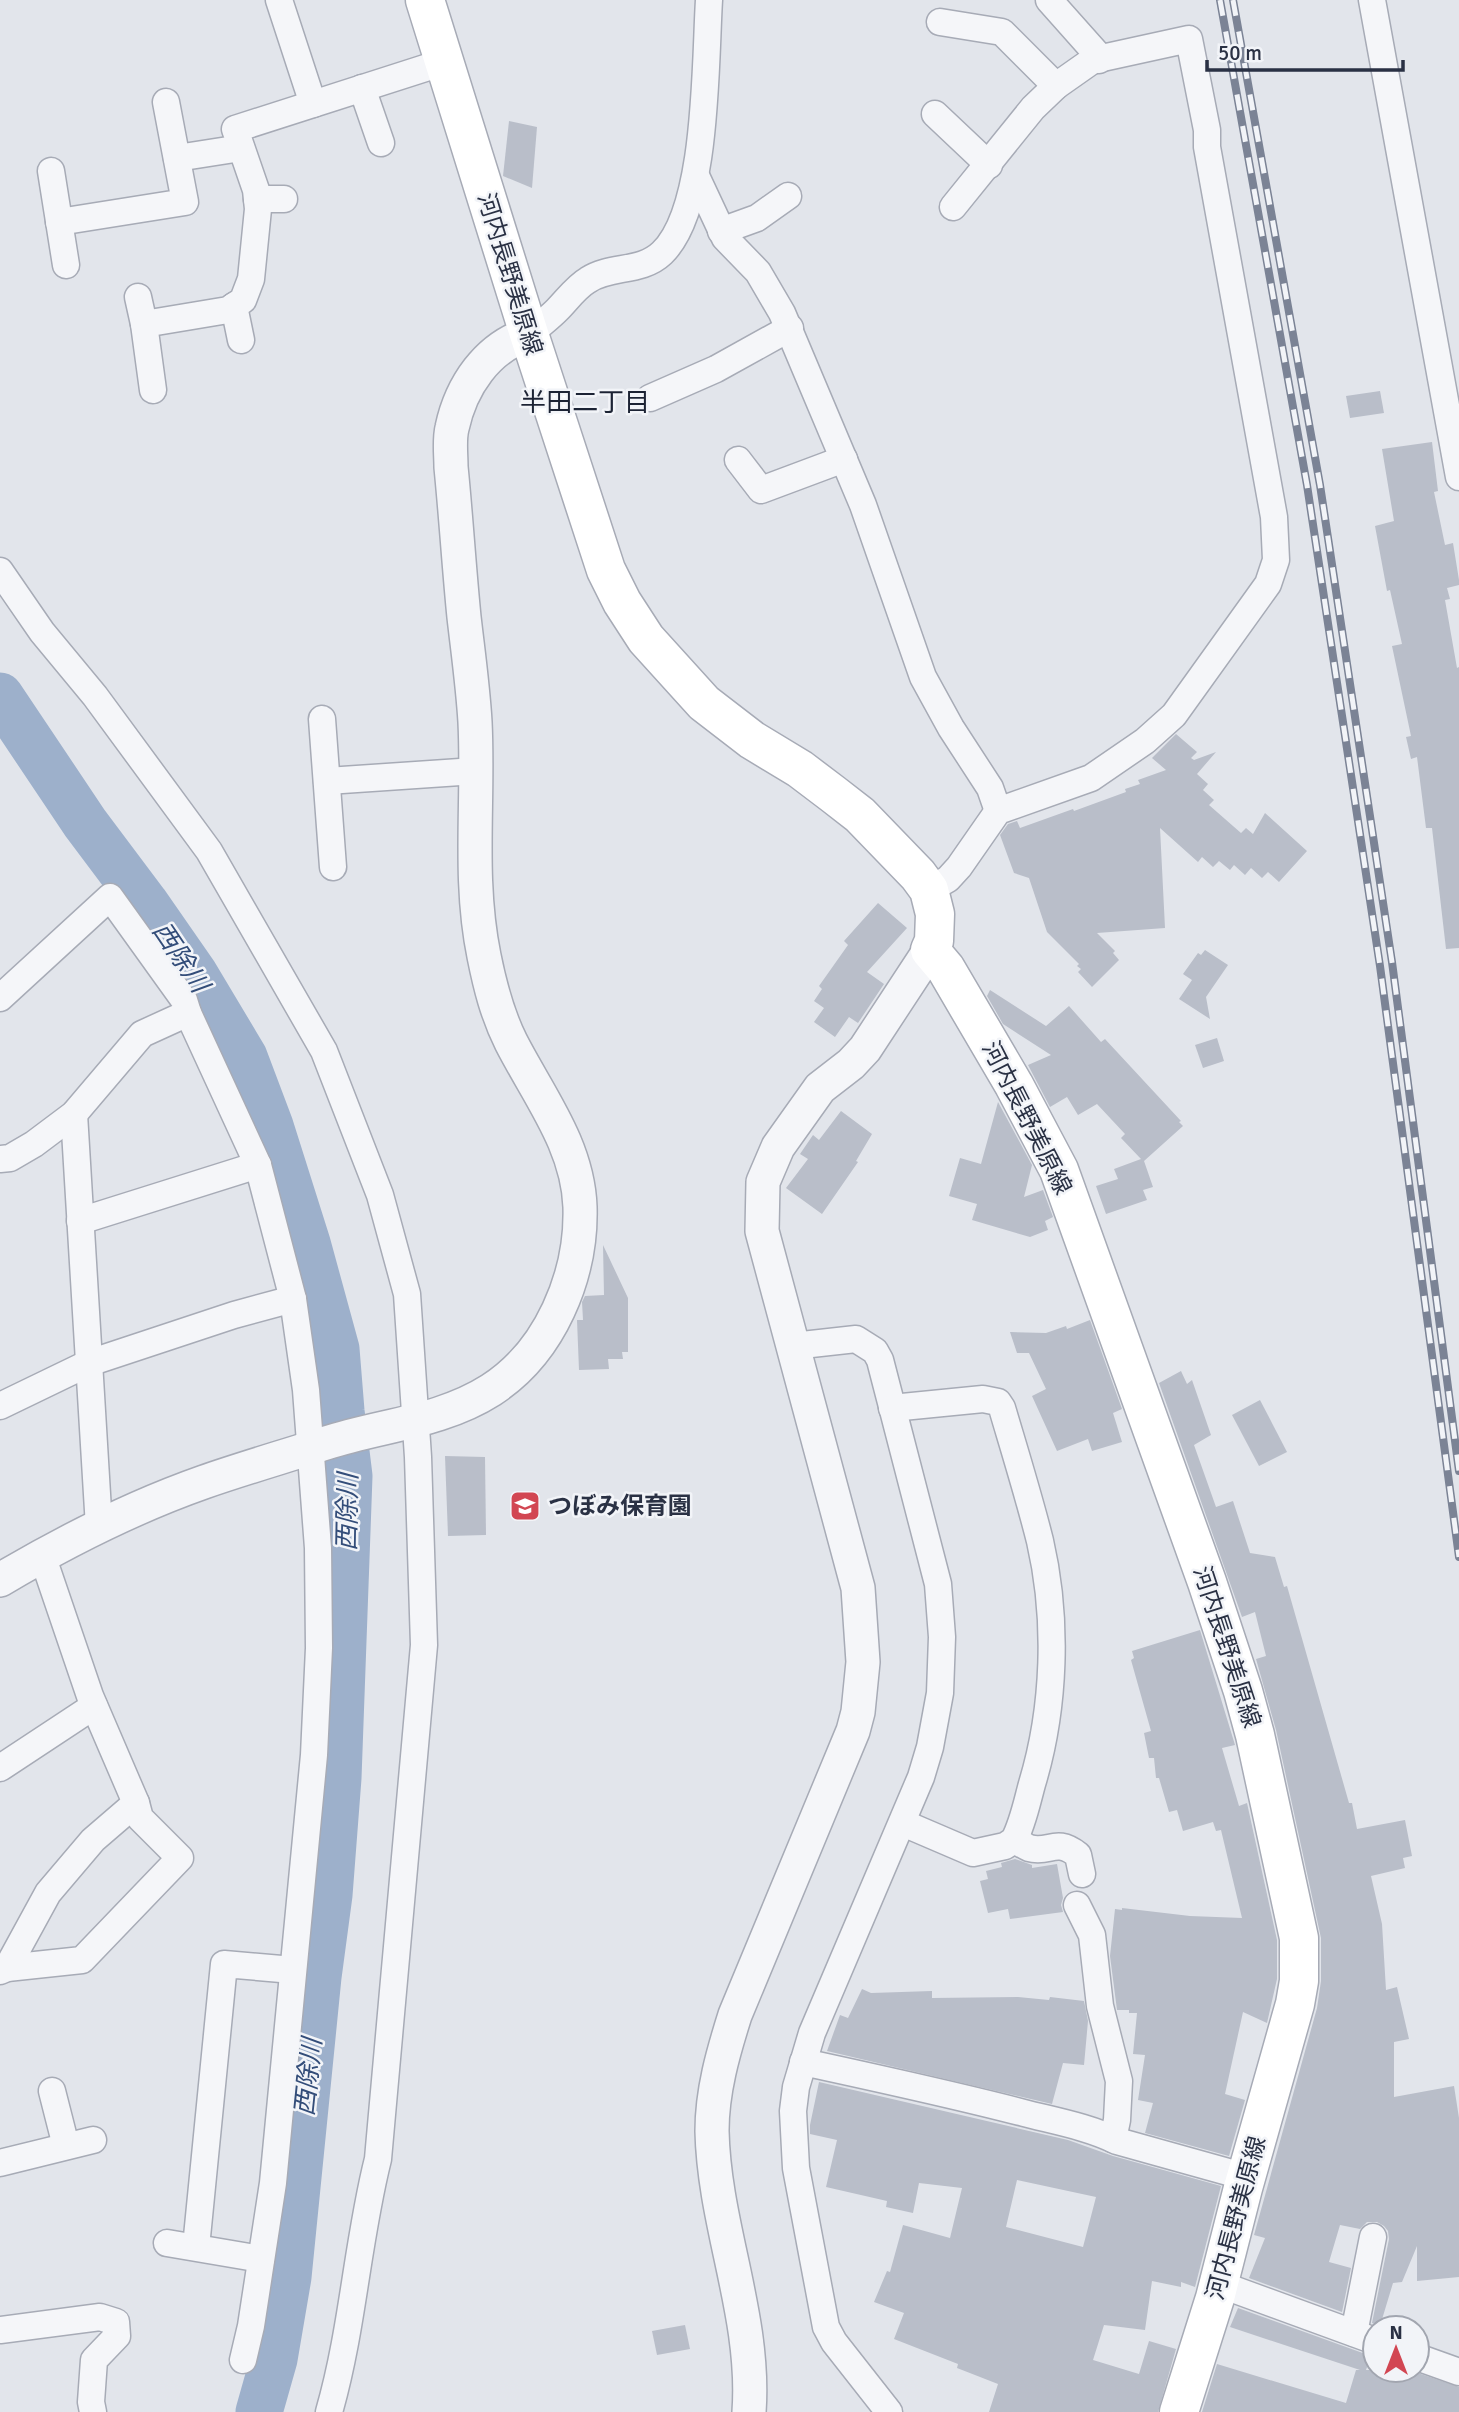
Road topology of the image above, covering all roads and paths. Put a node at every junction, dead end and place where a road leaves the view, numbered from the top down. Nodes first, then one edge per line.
1 (279, 0) edge
2 (425, 0) edge
3 (709, 0) edge
4 (1049, 0) edge
5 (1372, 0) edge
6 (940, 22) dead end
7 (1098, 60) junction
8 (444, 62) junction
9 (1055, 86) junction
10 (362, 88) junction
11 (166, 102) dead end
12 (313, 104) junction
13 (935, 114) dead end
14 (381, 143) dead end
15 (242, 148) junction
16 (177, 158) junction
17 (989, 165) junction
18 (51, 171) dead end
19 (696, 176) junction
20 (789, 196) dead end
21 (257, 199) junction
22 (284, 199) dead end
23 (953, 208) dead end
24 (59, 222) junction
25 (721, 231) junction
26 (66, 265) dead end
27 (138, 297) dead end
28 (234, 306) junction
29 (144, 324) junction
30 (790, 328) junction
31 (529, 334) junction
32 (242, 340) dead end
33 (1449, 372) edge
34 (153, 390) dead end
35 (650, 398) dead end
36 (844, 459) junction
37 (738, 460) dead end
38 (1459, 477) edge
39 (0, 571) edge
40 (322, 719) dead end
41 (474, 771) junction
42 (327, 781) junction
43 (998, 811) junction
44 (332, 867) dead end
45 (929, 890) junction
46 (930, 950) junction
47 (0, 998) edge
48 (188, 1013) junction
49 (74, 1114) junction
50 (0, 1159) edge
51 (258, 1165) junction
52 (80, 1221) junction
53 (293, 1299) junction
54 (793, 1346) junction
55 (89, 1363) junction
56 (0, 1406) edge
57 (892, 1408) junction
58 (411, 1421) junction
59 (318, 1445) junction
60 (99, 1527) junction
61 (42, 1555) junction
62 (0, 1580) edge
63 (94, 1706) junction
64 (0, 1768) edge
65 (136, 1803) junction
66 (903, 1823) junction
67 (1014, 1840) junction
68 (1082, 1874) dead end
69 (1077, 1905) dead end
70 (4, 1970) edge
71 (293, 1970) junction
72 (803, 2062) junction
73 (52, 2091) dead end
74 (1113, 2139) junction
75 (93, 2140) dead end
76 (66, 2146) junction
77 (0, 2164) edge
78 (1246, 2177) junction
79 (1373, 2237) dead end
80 (167, 2243) dead end
81 (196, 2247) junction
82 (261, 2259) junction
83 (1219, 2284) junction
84 (1366, 2314) edge
85 (0, 2330) edge
86 (1361, 2336) edge
87 (243, 2360) dead end
88 (1431, 2362) edge
89 (1459, 2372) edge
90 (93, 2412) edge
91 (329, 2412) edge
92 (749, 2412) edge
93 (889, 2412) edge
94 (1179, 2412) edge

1 - 12 street
2 - 8 main road, 河内長野美原線
3 - 19 street
4 - 7 street
5 - 33 street
6 - 9 street
7 - 9 street
7 - 43 street
8 - 10 street
8 - 31 main road, 河内長野美原線
9 - 17 street
10 - 12 street
10 - 14 street
11 - 16 street
12 - 15 street
13 - 17 street
15 - 16 street
15 - 21 street
16 - 24 street
17 - 23 street
18 - 24 street
19 - 25 street
19 - 31 street
20 - 25 street
21 - 22 street
21 - 28 street
24 - 26 street
25 - 30 street
27 - 29 street
28 - 29 street
28 - 32 street
29 - 34 street
30 - 35 street
30 - 36 street
31 - 41 street
31 - 45 main road, 河内長野美原線
33 - 38 street
36 - 37 street
36 - 43 street
39 - 58 street
40 - 42 street
41 - 42 street
41 - 58 street
42 - 44 street
43 - 45 street
45 - 46 main road, 河内長野美原線
46 - 54 street
46 - 78 main road, 河内長野美原線
47 - 48 street
48 - 49 street
48 - 51 street
49 - 50 street
49 - 52 street
51 - 52 street
51 - 53 street
52 - 55 street
53 - 55 street
53 - 59 street
54 - 57 street
54 - 92 street
55 - 56 street
55 - 60 street
57 - 66 street
57 - 67 street
58 - 59 street
58 - 91 street
59 - 60 street
59 - 71 street
60 - 61 street
61 - 62 street
61 - 63 street
63 - 64 street
63 - 65 street
65 - 70 street
65 - 70 street
66 - 67 street
66 - 72 street
67 - 68 street
69 - 74 street
71 - 81 street
71 - 82 street
72 - 74 street
72 - 93 street
73 - 76 street
74 - 78 street
75 - 76 street
76 - 77 street
78 - 83 main road, 河内長野美原線
79 - 84 street
80 - 81 street
81 - 82 street
82 - 87 street
83 - 86 street
83 - 94 main road, 河内長野美原線
85 - 90 street
88 - 89 street

